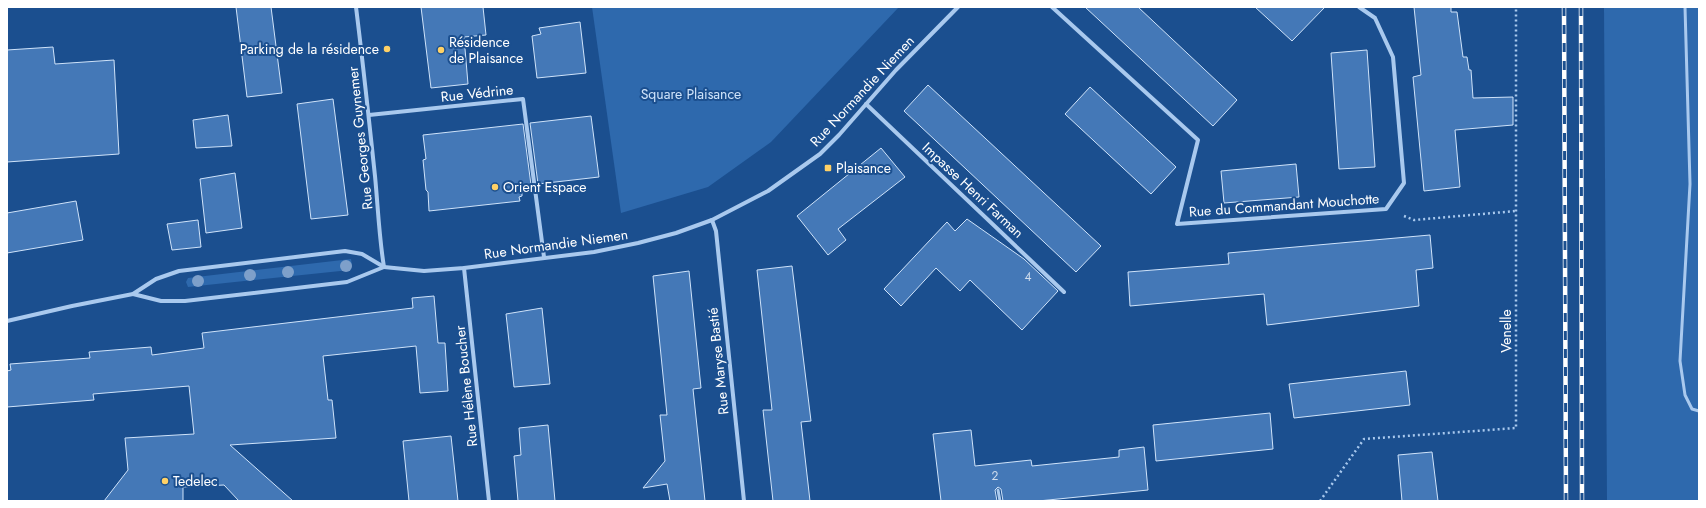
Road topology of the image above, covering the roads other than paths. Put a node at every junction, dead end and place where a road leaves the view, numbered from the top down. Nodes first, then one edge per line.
1 (356, 7) edge
2 (958, 7) edge
3 (1052, 7) edge
4 (1359, 7) edge
5 (1685, 7) edge
6 (866, 104) junction
7 (369, 115) junction
8 (712, 220) junction
9 (544, 257) junction
10 (384, 267) junction
11 (464, 268) junction
12 (1064, 292) dead end
13 (133, 294) junction
14 (7, 321) edge
15 (1699, 411) edge
16 (998, 490) dead end
17 (489, 501) edge
18 (744, 501) edge
19 (1000, 501) edge

1 - 7 street, Rue Georges Guynemer
2 - 6 street, Rue Normandie Niemen
3 - 4 street, Rue du Commandant Mouchotte
5 - 15 lane
6 - 8 street, Rue Normandie Niemen
6 - 12 street, Impasse Henri Farman
7 - 9 street, Rue Védrine
7 - 10 street, Rue Georges Guynemer
8 - 9 street, Rue Normandie Niemen
8 - 18 street, Rue Maryse Bastié
9 - 11 street, Rue Normandie Niemen
10 - 11 street, Rue Normandie Niemen
10 - 13 street, Rue Normandie Niemen
10 - 13 street, Rue Normandie Niemen
11 - 17 street, Rue Hélène Boucher
13 - 14 street, Rue Normandie Niemen
16 - 19 lane

